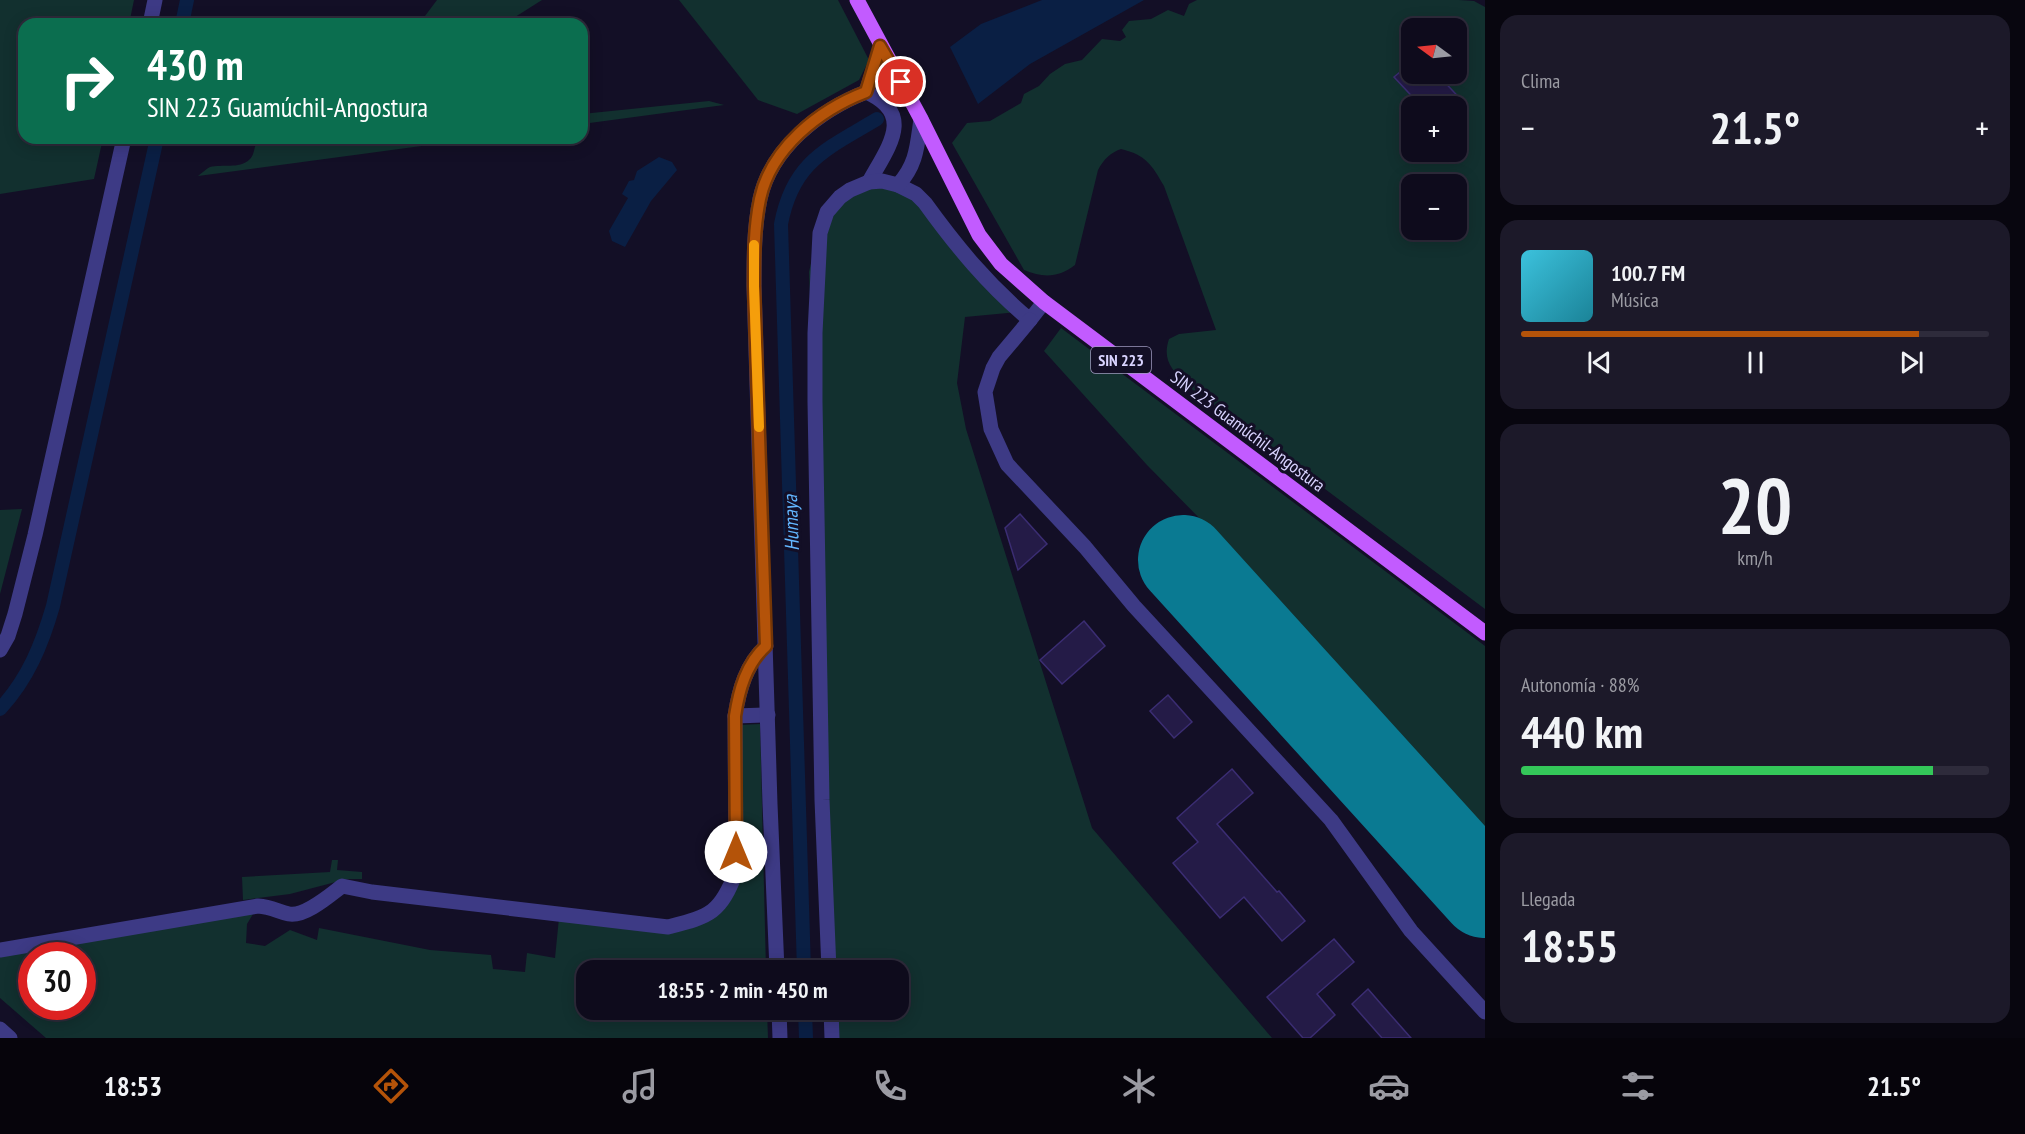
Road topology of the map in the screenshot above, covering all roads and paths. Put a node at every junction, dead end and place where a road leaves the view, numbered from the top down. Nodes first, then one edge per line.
1 (155, 0) edge
2 (857, 0) edge
3 (151, 18) edge
4 (880, 46) junction
5 (866, 92) junction
6 (921, 119) junction
7 (123, 144) edge
8 (869, 182) junction
9 (898, 185) junction
10 (1044, 302) junction
11 (1030, 320) junction
12 (1485, 633) edge
13 (766, 646) junction
14 (0, 650) edge
15 (768, 715) junction
16 (735, 716) junction
17 (0, 950) edge
18 (777, 960) edge
19 (829, 960) edge
20 (1485, 1012) edge
21 (779, 1020) edge
22 (831, 1020) edge
23 (0, 1029) edge
24 (10, 1038) edge
25 (780, 1038) edge
26 (832, 1038) edge

1 - 3 street
2 - 4 main road, SIN 223 Guamúchil-Angostura / SIN 223
4 - 5 street
4 - 6 main road, SIN 223 Guamúchil-Angostura / SIN 223
5 - 8 street
5 - 13 street
6 - 9 street
6 - 10 main road, SIN 223 Guamúchil-Angostura / SIN 223
7 - 14 street
8 - 9 street
8 - 19 street
9 - 11 street
10 - 11 street
10 - 12 main road, SIN 223 Guamúchil-Angostura / SIN 223
11 - 20 street
13 - 15 street
13 - 16 street
15 - 16 street
15 - 18 street
16 - 17 street
21 - 25 street
22 - 26 street
23 - 24 street

